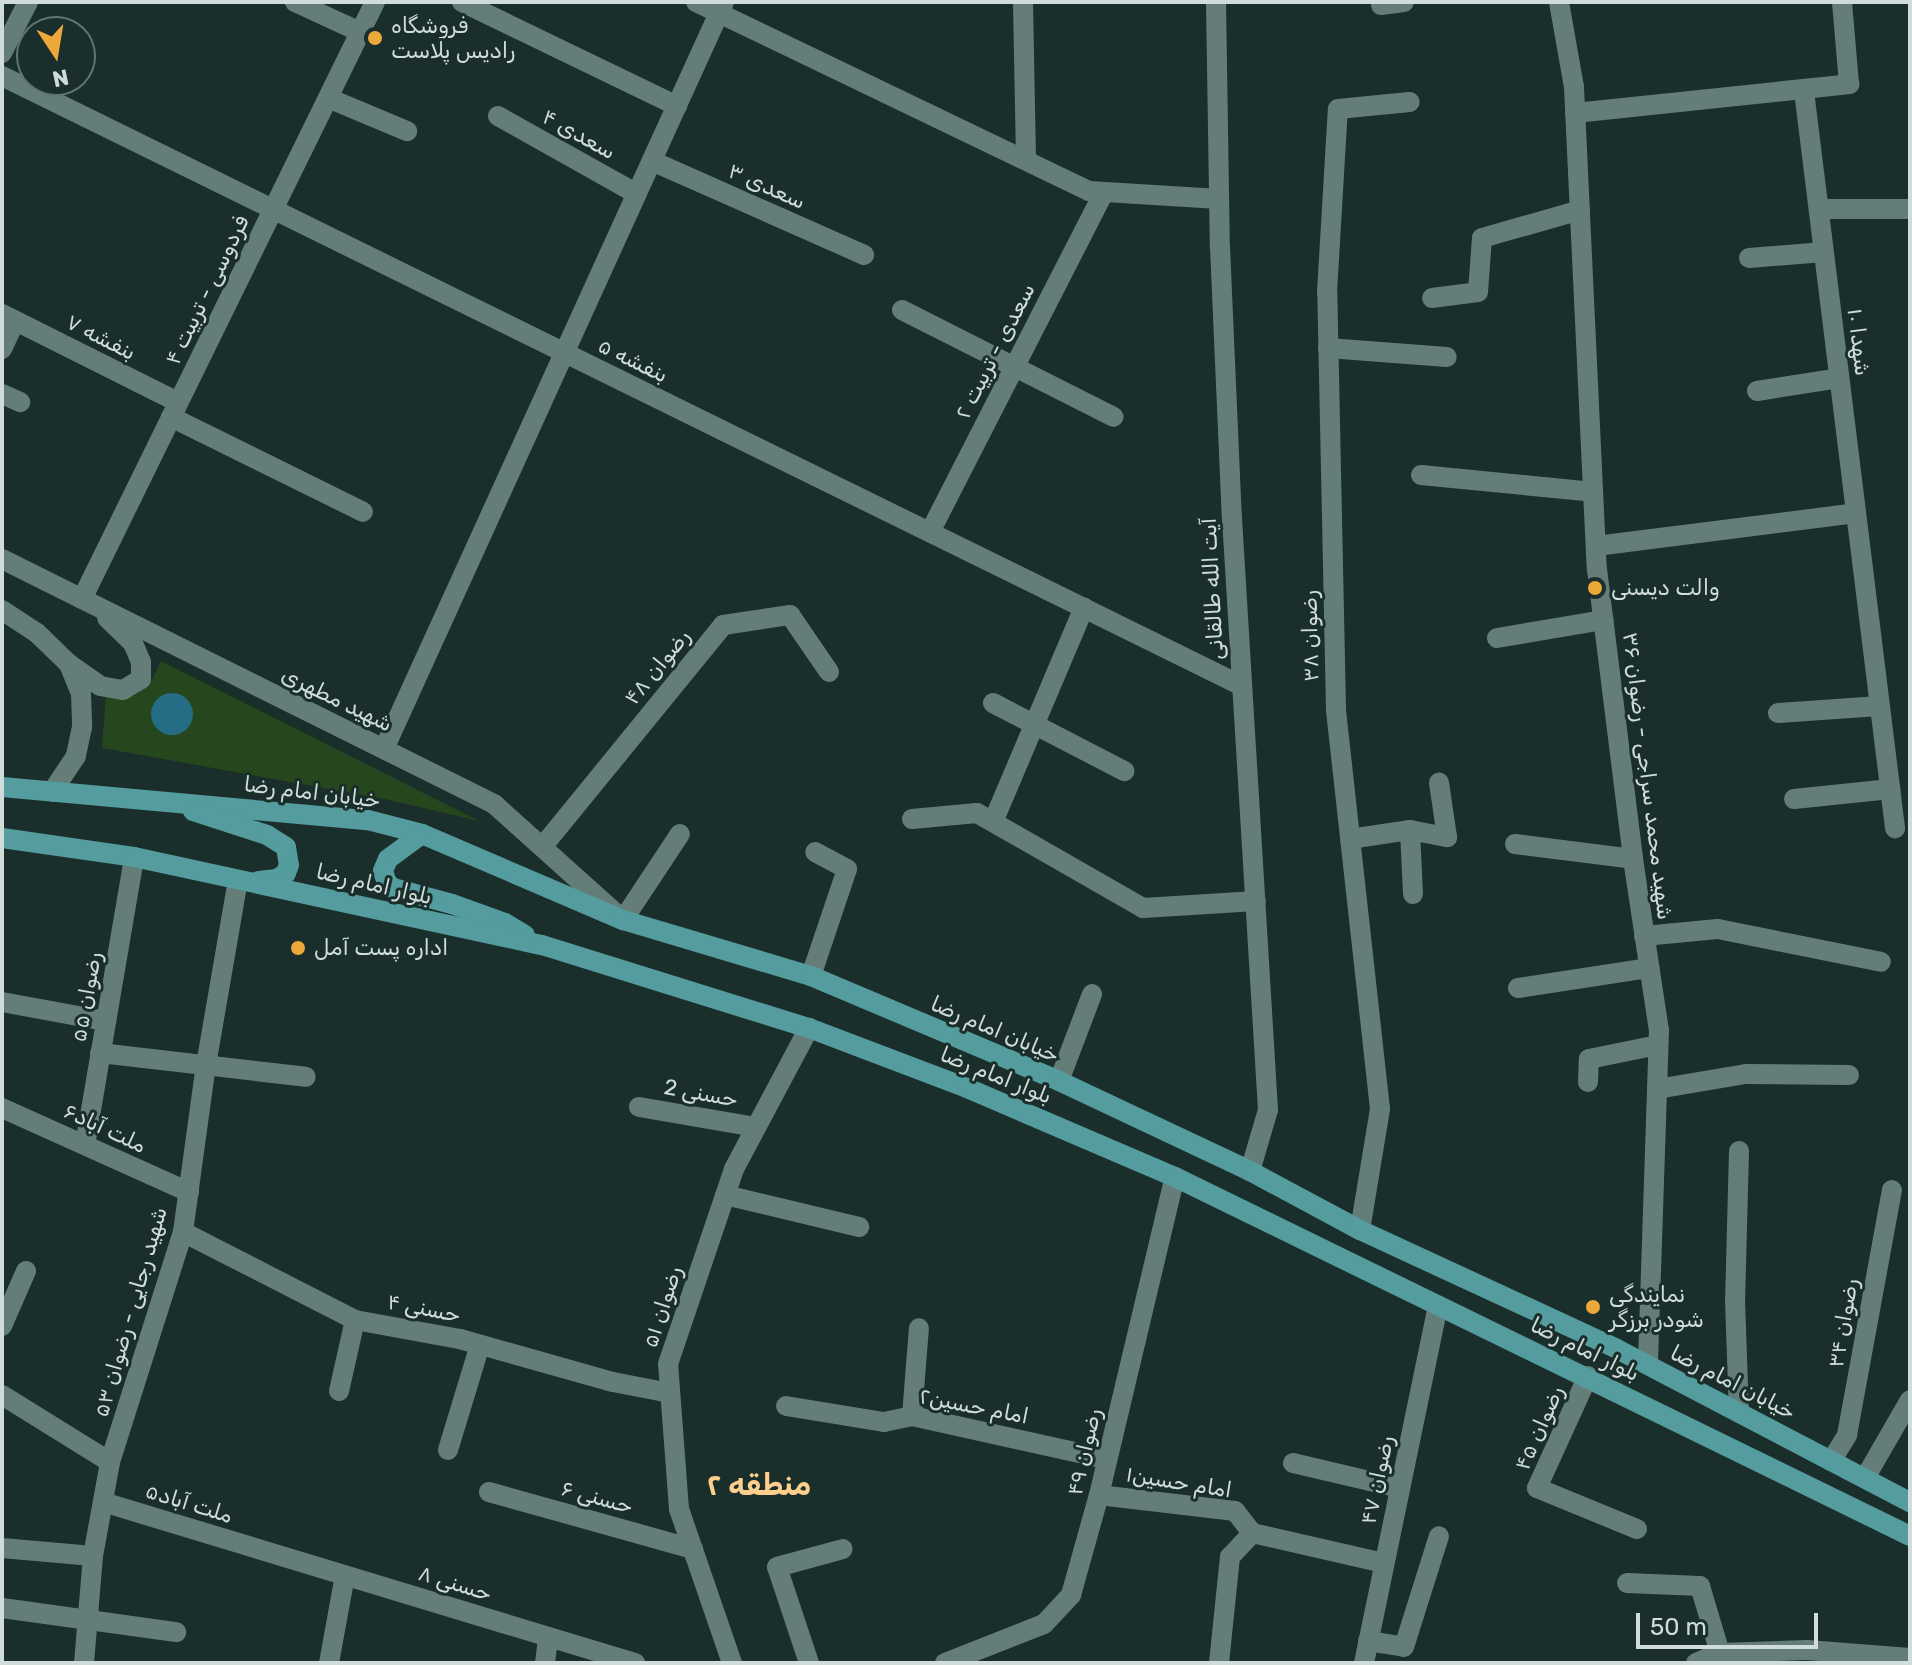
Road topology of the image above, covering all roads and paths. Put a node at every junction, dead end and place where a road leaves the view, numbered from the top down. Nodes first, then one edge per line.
1 (28, 2) edge
2 (295, 2) edge
3 (375, 2) edge
4 (462, 2) edge
5 (696, 2) edge
6 (1023, 2) edge
7 (1216, 2) edge
8 (1404, 2) edge
9 (1559, 2) edge
10 (1842, 2) edge
11 (1381, 5) dead end
12 (722, 8) edge
13 (360, 32) junction
14 (2, 53) edge
15 (2, 76) edge
16 (1804, 91) junction
17 (328, 98) junction
18 (1410, 102) dead end
19 (677, 106) junction
20 (1575, 113) junction
21 (498, 116) dead end
22 (407, 131) dead end
23 (1026, 160) junction
24 (652, 161) junction
25 (1104, 192) junction
26 (637, 194) junction
27 (1219, 199) junction
28 (1819, 209) junction
29 (1910, 209) edge
30 (273, 210) junction
31 (1580, 210) junction
32 (1824, 252) junction
33 (864, 255) dead end
34 (1749, 258) dead end
35 (1432, 298) dead end
36 (902, 310) dead end
37 (8, 317) edge
38 (1328, 348) junction
39 (2, 349) edge
40 (564, 353) junction
41 (1447, 357) dead end
42 (1015, 367) junction
43 (1839, 378) junction
44 (1757, 391) dead end
45 (175, 410) junction
46 (1114, 417) dead end
47 (1421, 475) dead end
48 (1593, 492) junction
49 (363, 512) dead end
50 (1856, 513) junction
51 (930, 532) junction
52 (1596, 546) junction
53 (2, 559) edge
54 (88, 602) junction
55 (1084, 608) junction
56 (2, 610) edge
57 (1603, 620) junction
58 (1497, 638) dead end
59 (69, 664) junction
60 (829, 672) dead end
61 (1242, 686) junction
62 (993, 703) dead end
63 (1880, 706) junction
64 (1778, 713) dead end
65 (1033, 727) junction
66 (384, 749) junction
67 (1124, 771) dead end
68 (1439, 783) dead end
69 (2, 787) edge
70 (1890, 789) junction
71 (52, 792) junction
72 (156, 799) junction
73 (1794, 799) dead end
74 (912, 819) dead end
75 (993, 822) junction
76 (1895, 828) dead end
77 (1410, 830) junction
78 (422, 834) junction
79 (680, 834) dead end
80 (2, 838) edge
81 (1350, 839) junction
82 (1515, 844) dead end
83 (543, 846) junction
84 (815, 852) dead end
85 (134, 857) junction
86 (1633, 859) junction
87 (244, 881) junction
88 (1413, 894) dead end
89 (1256, 901) junction
90 (623, 920) junction
91 (1644, 936) junction
92 (542, 945) junction
93 (1881, 962) dead end
94 (1649, 968) junction
95 (811, 976) junction
96 (1518, 988) dead end
97 (1092, 994) dead end
98 (2, 1002) edge
99 (106, 1021) junction
100 (809, 1028) junction
101 (1658, 1045) junction
102 (100, 1053) junction
103 (206, 1065) junction
104 (1849, 1075) dead end
105 (306, 1077) dead end
106 (1059, 1081) junction
107 (1588, 1082) dead end
108 (1657, 1089) junction
109 (639, 1107) dead end
110 (2, 1108) edge
111 (756, 1127) junction
112 (85, 1145) junction
113 (1739, 1151) dead end
114 (1250, 1171) junction
115 (1175, 1177) junction
116 (1892, 1190) dead end
117 (189, 1192) junction
118 (725, 1195) junction
119 (859, 1227) dead end
120 (1360, 1230) junction
121 (183, 1232) junction
122 (26, 1271) dead end
123 (1438, 1306) junction
124 (355, 1320) junction
125 (2, 1326) edge
126 (919, 1328) dead end
127 (480, 1345) junction
128 (1648, 1365) junction
129 (1588, 1376) junction
130 (339, 1391) dead end
131 (670, 1393) junction
132 (2, 1395) edge
133 (1910, 1400) edge
134 (786, 1406) dead end
135 (1739, 1413) junction
136 (912, 1416) junction
137 (448, 1450) dead end
138 (1106, 1459) junction
139 (1831, 1461) junction
140 (110, 1462) junction
141 (1293, 1463) dead end
142 (1865, 1478) junction
143 (1400, 1488) junction
144 (489, 1492) dead end
145 (1099, 1495) junction
146 (103, 1502) junction
147 (1910, 1502) edge
148 (1637, 1529) dead end
149 (1252, 1533) junction
150 (1439, 1536) dead end
151 (1910, 1536) edge
152 (2, 1548) edge
153 (261, 1549) joint
154 (693, 1549) junction
155 (843, 1549) dead end
156 (93, 1556) junction
157 (1384, 1563) junction
158 (345, 1575) junction
159 (1627, 1583) dead end
160 (2, 1608) edge
161 (86, 1620) junction
162 (176, 1632) dead end
163 (548, 1637) junction
164 (1368, 1641) junction
165 (1720, 1653) junction
166 (990, 1654) edge
167 (1910, 1658) edge
168 (628, 1662) edge
169 (84, 1663) edge
170 (329, 1663) edge
171 (545, 1663) edge
172 (732, 1663) edge
173 (809, 1663) edge
174 (945, 1663) edge
175 (1219, 1663) edge
176 (1364, 1663) edge
177 (1696, 1663) edge

1 - 14 street
2 - 13 street
3 - 13 street, فردوسی - تربیت ۴
4 - 19 street
5 - 12 street
6 - 23 street
7 - 27 street, آیت الله طالقانی
8 - 11 street
9 - 20 street, شهید محمد سراجی - رضوان ۳۶
10 - 16 street
12 - 19 street
12 - 23 street
13 - 17 street, فردوسی - تربیت ۴
15 - 30 street, بنفشه ۵
16 - 20 street
16 - 28 street, شهدا ۱۰
17 - 22 street
17 - 30 street, فردوسی - تربیت ۴
18 - 38 street, رضوان ۳۸
19 - 24 street
20 - 31 street, شهید محمد سراجی - رضوان ۳۶
21 - 26 street, سعدی ۴
23 - 25 street
24 - 26 street
24 - 33 street, سعدی ۳
25 - 27 street
25 - 42 street, سعدی - تربیت ۲
26 - 40 street
27 - 61 street, آیت الله طالقانی
28 - 29 street
28 - 32 street, شهدا ۱۰
30 - 40 street, بنفشه ۵
30 - 45 street, فردوسی - تربیت ۴
31 - 35 street
31 - 48 street, شهید محمد سراجی - رضوان ۳۶
32 - 34 street
32 - 43 street, شهدا ۱۰
36 - 42 street
37 - 39 street
37 - 45 street, بنفشه ۷
38 - 41 street
38 - 81 street, رضوان ۳۸
40 - 51 street, بنفشه ۵
40 - 66 street
42 - 46 street
42 - 51 street, سعدی - تربیت ۲
43 - 44 street
43 - 50 street, شهدا ۱۰
45 - 49 street, بنفشه ۷
45 - 54 street, فردوسی - تربیت ۴
47 - 48 street
48 - 52 street, شهید محمد سراجی - رضوان ۳۶
50 - 52 street
50 - 63 street, شهدا ۱۰
51 - 55 street, بنفشه ۵
52 - 57 street, شهید محمد سراجی - رضوان ۳۶
53 - 54 street, شهید مطهری
54 - 59 street
54 - 66 street, شهید مطهری
55 - 61 street, بنفشه ۵
55 - 65 street
56 - 59 street
57 - 58 street
57 - 86 street, شهید محمد سراجی - رضوان ۳۶
59 - 71 street
60 - 83 street, رضوان ۴۸
61 - 89 street, آیت الله طالقانی
62 - 65 street
63 - 64 street
63 - 70 street, شهدا ۱۰
65 - 67 street
65 - 75 street
66 - 83 street, شهید مطهری
68 - 77 street
69 - 71 main road, خیابان امام رضا
70 - 73 street
70 - 76 street, شهدا ۱۰
71 - 72 main road, خیابان امام رضا
72 - 78 main road, خیابان امام رضا
72 - 87 main road
74 - 75 street
75 - 89 street
77 - 81 street
77 - 88 street
78 - 90 main road, خیابان امام رضا
78 - 92 main road
79 - 90 street
80 - 85 main road, بلوار امام رضا
81 - 120 street, رضوان ۳۸
82 - 86 street
83 - 90 street, شهید مطهری
84 - 95 street
85 - 87 main road, بلوار امام رضا
85 - 99 street, رضوان ۵۵
86 - 91 street, شهید محمد سراجی - رضوان ۳۶
87 - 92 main road, بلوار امام رضا
87 - 103 street, شهید رجایی - رضوان ۵۳
89 - 114 street, آیت الله طالقانی
90 - 95 main road, خیابان امام رضا
91 - 93 street
91 - 94 street, شهید محمد سراجی - رضوان ۳۶
92 - 100 main road, بلوار امام رضا
94 - 96 street
94 - 101 street, شهید محمد سراجی - رضوان ۳۶
95 - 106 main road, خیابان امام رضا
97 - 106 street
98 - 99 street
99 - 102 street, رضوان ۵۵
100 - 111 street, رضوان ۵۱
100 - 115 main road, بلوار امام رضا
101 - 107 street
101 - 108 street, شهید محمد سراجی - رضوان ۳۶
102 - 103 street
102 - 112 street, رضوان ۵۵
103 - 105 street
103 - 117 street, شهید رجایی - رضوان ۵۳
104 - 108 street
106 - 114 main road, خیابان امام رضا
108 - 128 street, شهید محمد سراجی - رضوان ۳۶
109 - 111 street, حسنی 2
110 - 112 street, ملت آباد۶
111 - 118 street, رضوان ۵۱
112 - 117 street, ملت آباد۶
113 - 135 street
114 - 120 main road, خیابان امام رضا
115 - 123 main road, بلوار امام رضا
115 - 138 street, رضوان ۴۹
116 - 139 street, رضوان ۳۴
117 - 121 street, شهید رجایی - رضوان ۵۳
118 - 119 street
118 - 131 street, رضوان ۵۱
120 - 128 main road, خیابان امام رضا
121 - 124 street, حسنی ۴
121 - 140 street, شهید رجایی - رضوان ۵۳
122 - 125 street
123 - 129 main road, بلوار امام رضا
123 - 143 street, رضوان ۴۷
124 - 127 street, حسنی ۴
124 - 130 street
126 - 136 street
127 - 131 street, حسنی ۴
127 - 137 street
128 - 135 main road, خیابان امام رضا
129 - 148 street, رضوان ۴۵
129 - 151 main road, بلوار امام رضا
131 - 154 street, رضوان ۵۱
132 - 140 street
133 - 142 street
134 - 136 street, امام حسین۲
135 - 139 main road, خیابان امام رضا
136 - 138 street, امام حسین۲
138 - 145 street, رضوان ۴۹
139 - 142 main road, خیابان امام رضا
140 - 146 street, شهید رجایی - رضوان ۵۳
141 - 143 street
142 - 147 main road, خیابان امام رضا
143 - 157 street, رضوان ۴۷
144 - 154 street, حسنی ۶
145 - 149 street, امام حسین۱
145 - 166 street, رضوان ۴۹
146 - 153 street, ملت آباد۵
146 - 156 street, شهید رجایی - رضوان ۵۳
149 - 157 street, امام حسین۱
149 - 175 street
150 - 164 street
152 - 156 street
153 - 158 street, حسنی ۸
154 - 172 street, رضوان ۵۱
155 - 173 street
156 - 161 street, شهید رجایی - رضوان ۵۳
157 - 164 street, رضوان ۴۷
158 - 163 street, حسنی ۸
158 - 170 street
159 - 165 street
160 - 161 street
161 - 162 street
161 - 169 street, شهید رجایی - رضوان ۵۳
163 - 168 street, حسنی ۸
163 - 171 street
164 - 176 street, رضوان ۴۷
165 - 167 street
165 - 177 street
166 - 174 street, رضوان ۴۹

